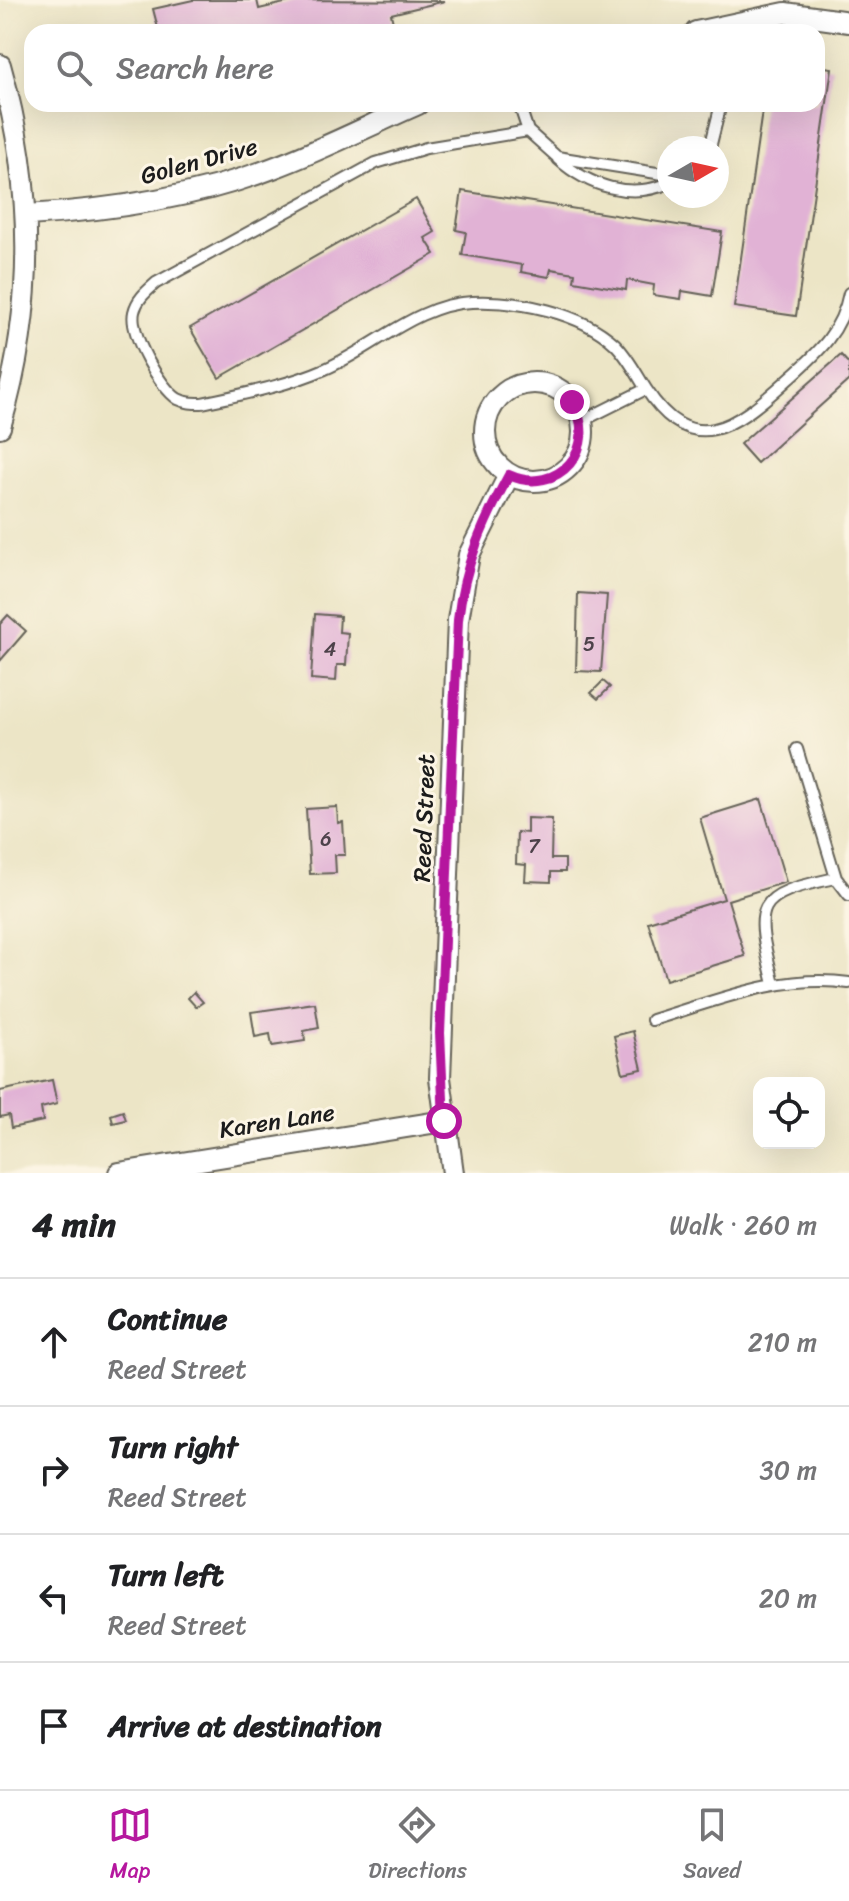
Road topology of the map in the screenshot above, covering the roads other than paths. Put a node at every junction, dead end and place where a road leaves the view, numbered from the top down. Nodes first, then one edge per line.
1 (849, 22) edge
2 (744, 24) edge
3 (0, 65) edge
4 (400, 112) edge
5 (522, 112) edge
6 (719, 112) edge
7 (528, 131) junction
8 (713, 136) edge
9 (557, 157) junction
10 (657, 173) edge
11 (657, 188) edge
12 (28, 215) junction
13 (849, 293) edge
14 (646, 389) junction
15 (582, 421) junction
16 (0, 427) edge
17 (509, 475) junction
18 (797, 749) dead end
19 (836, 878) junction
20 (849, 895) edge
21 (849, 983) edge
22 (774, 984) junction
23 (652, 1020) dead end
24 (444, 1121) junction
25 (119, 1173) edge
26 (453, 1173) edge

1 - 2 street
3 - 12 street
4 - 12 street, Golen Drive
5 - 7 lane
6 - 8 lane
7 - 9 lane
7 - 14 lane
9 - 10 lane
9 - 11 lane
12 - 16 street
13 - 14 lane
14 - 15 lane
15 - 17 street
15 - 17 street
17 - 24 street, Reed Street
18 - 19 lane
19 - 20 lane
19 - 22 lane
21 - 22 lane
22 - 23 lane
24 - 25 street, Karen Lane
24 - 26 street, Reed Street

